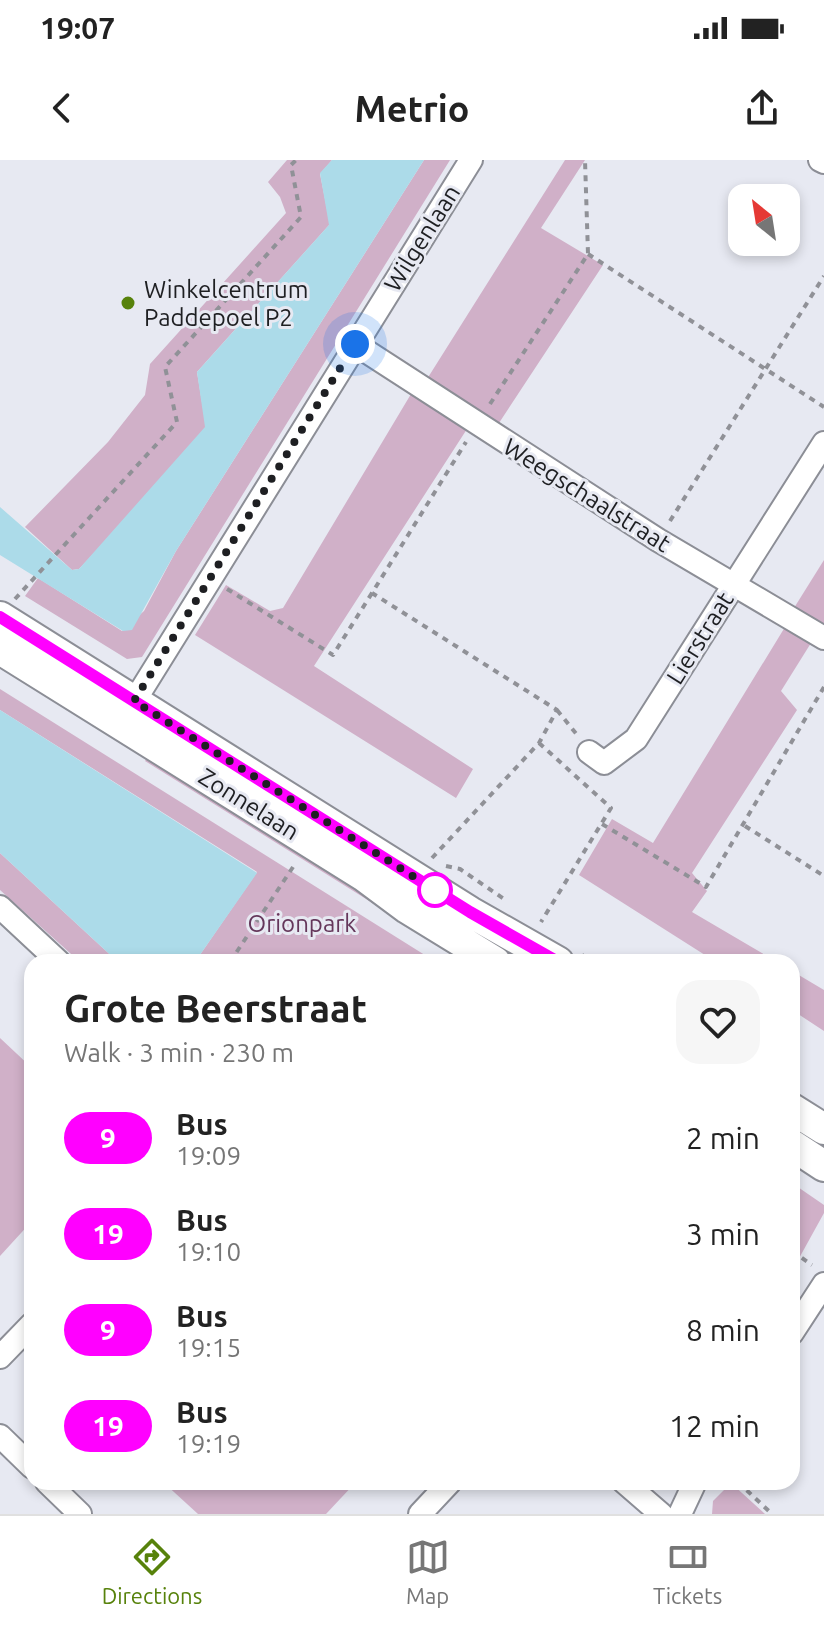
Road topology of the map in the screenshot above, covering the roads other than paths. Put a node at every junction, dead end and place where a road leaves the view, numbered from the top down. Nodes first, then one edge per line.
1 (471, 160) edge
2 (355, 344) junction
3 (824, 443) edge
4 (732, 586) junction
5 (7, 609) edge
6 (824, 638) edge
7 (0, 649) edge
8 (127, 712) junction
9 (589, 752) road end
10 (0, 907) edge
11 (50, 954) edge
12 (483, 954) edge
13 (544, 954) edge
14 (800, 1114) edge
15 (824, 1129) edge
16 (800, 1150) edge
17 (824, 1166) edge
18 (819, 1275) edge
19 (800, 1316) edge
20 (24, 1332) edge
21 (0, 1357) edge
22 (0, 1436) edge
23 (24, 1459) edge
24 (55, 1490) edge
25 (442, 1490) edge
26 (633, 1490) edge
27 (691, 1490) edge
28 (80, 1514) edge
29 (420, 1514) edge
30 (661, 1514) edge
31 (680, 1514) edge

1 - 2 street, Wilgenlaan
2 - 4 street, Weegschaalstraat
2 - 8 street, Wilgenlaan
3 - 4 street, Lierstraat
4 - 6 street, Weegschaalstraat
4 - 9 street, Lierstraat
5 - 8 street, Zonnelaan
7 - 8 street, Zonnelaan
8 - 12 street, Zonnelaan
8 - 13 street, Zonnelaan
10 - 11 street
14 - 15 street
16 - 17 street
18 - 19 street
20 - 21 street
22 - 23 street
24 - 28 street
25 - 29 street
26 - 30 street
27 - 31 street

